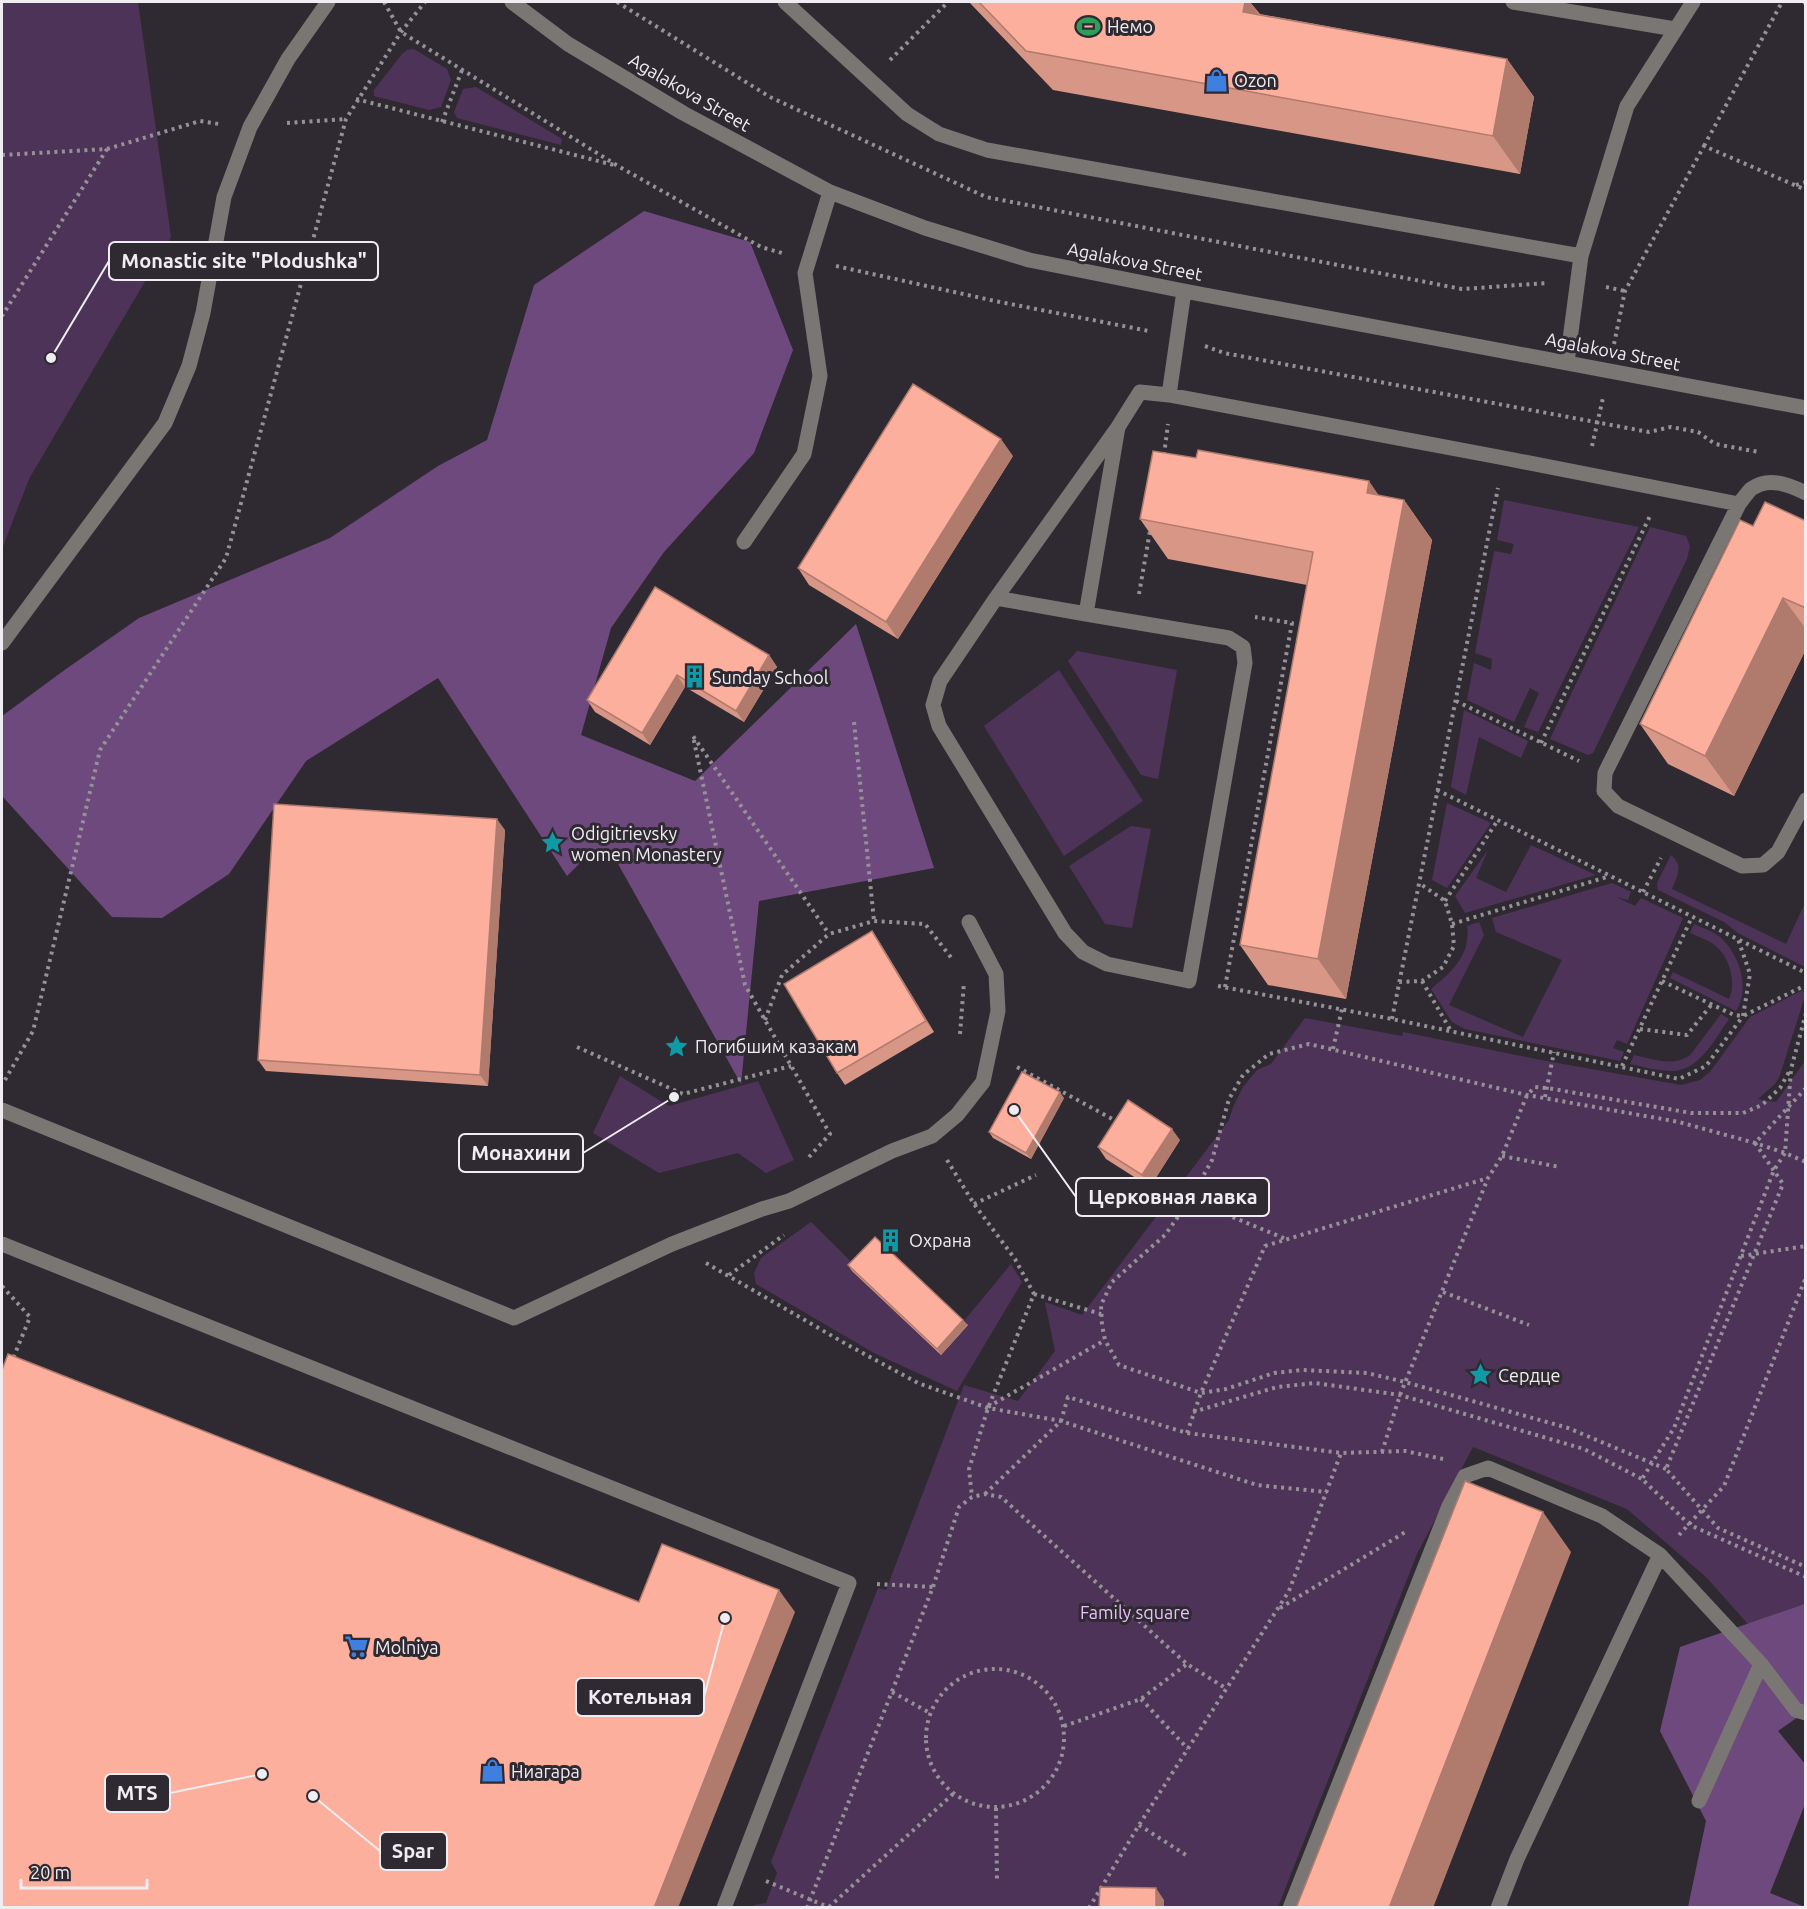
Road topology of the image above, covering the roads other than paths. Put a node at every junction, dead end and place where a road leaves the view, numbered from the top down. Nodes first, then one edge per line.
1 (328, 2) edge
2 (512, 2) edge
3 (784, 2) edge
4 (1513, 2) edge
5 (1693, 2) edge
6 (1675, 29) junction
7 (830, 192) junction
8 (1581, 256) junction
9 (1184, 291) junction
10 (1567, 362) junction
11 (1169, 395) junction
12 (1806, 408) edge
13 (1118, 427) junction
14 (1806, 494) edge
15 (1739, 504) junction
16 (744, 542) dead end
17 (996, 598) junction
18 (1086, 614) junction
19 (2, 643) edge
20 (1806, 800) edge
21 (969, 922) dead end
22 (2, 1110) edge
23 (2, 1244) edge
24 (1660, 1554) junction
25 (1761, 1664) junction
26 (1806, 1713) edge
27 (1699, 1801) dead end
28 (724, 1908) edge
29 (1290, 1908) edge
30 (1498, 1908) edge

1 - 19 street
2 - 7 street, Agalakova Street
3 - 8 street
4 - 6 street
5 - 6 street
6 - 8 street
7 - 9 street, Agalakova Street
7 - 16 street
8 - 10 street
9 - 10 street, Agalakova Street
9 - 11 street
10 - 12 street, Agalakova Street
11 - 13 street
11 - 15 street
13 - 17 street
13 - 18 street
14 - 15 street
15 - 20 street
17 - 18 street
17 - 18 street
21 - 22 street
23 - 28 street
24 - 25 street
24 - 29 street
24 - 30 street
25 - 26 street
25 - 27 street

